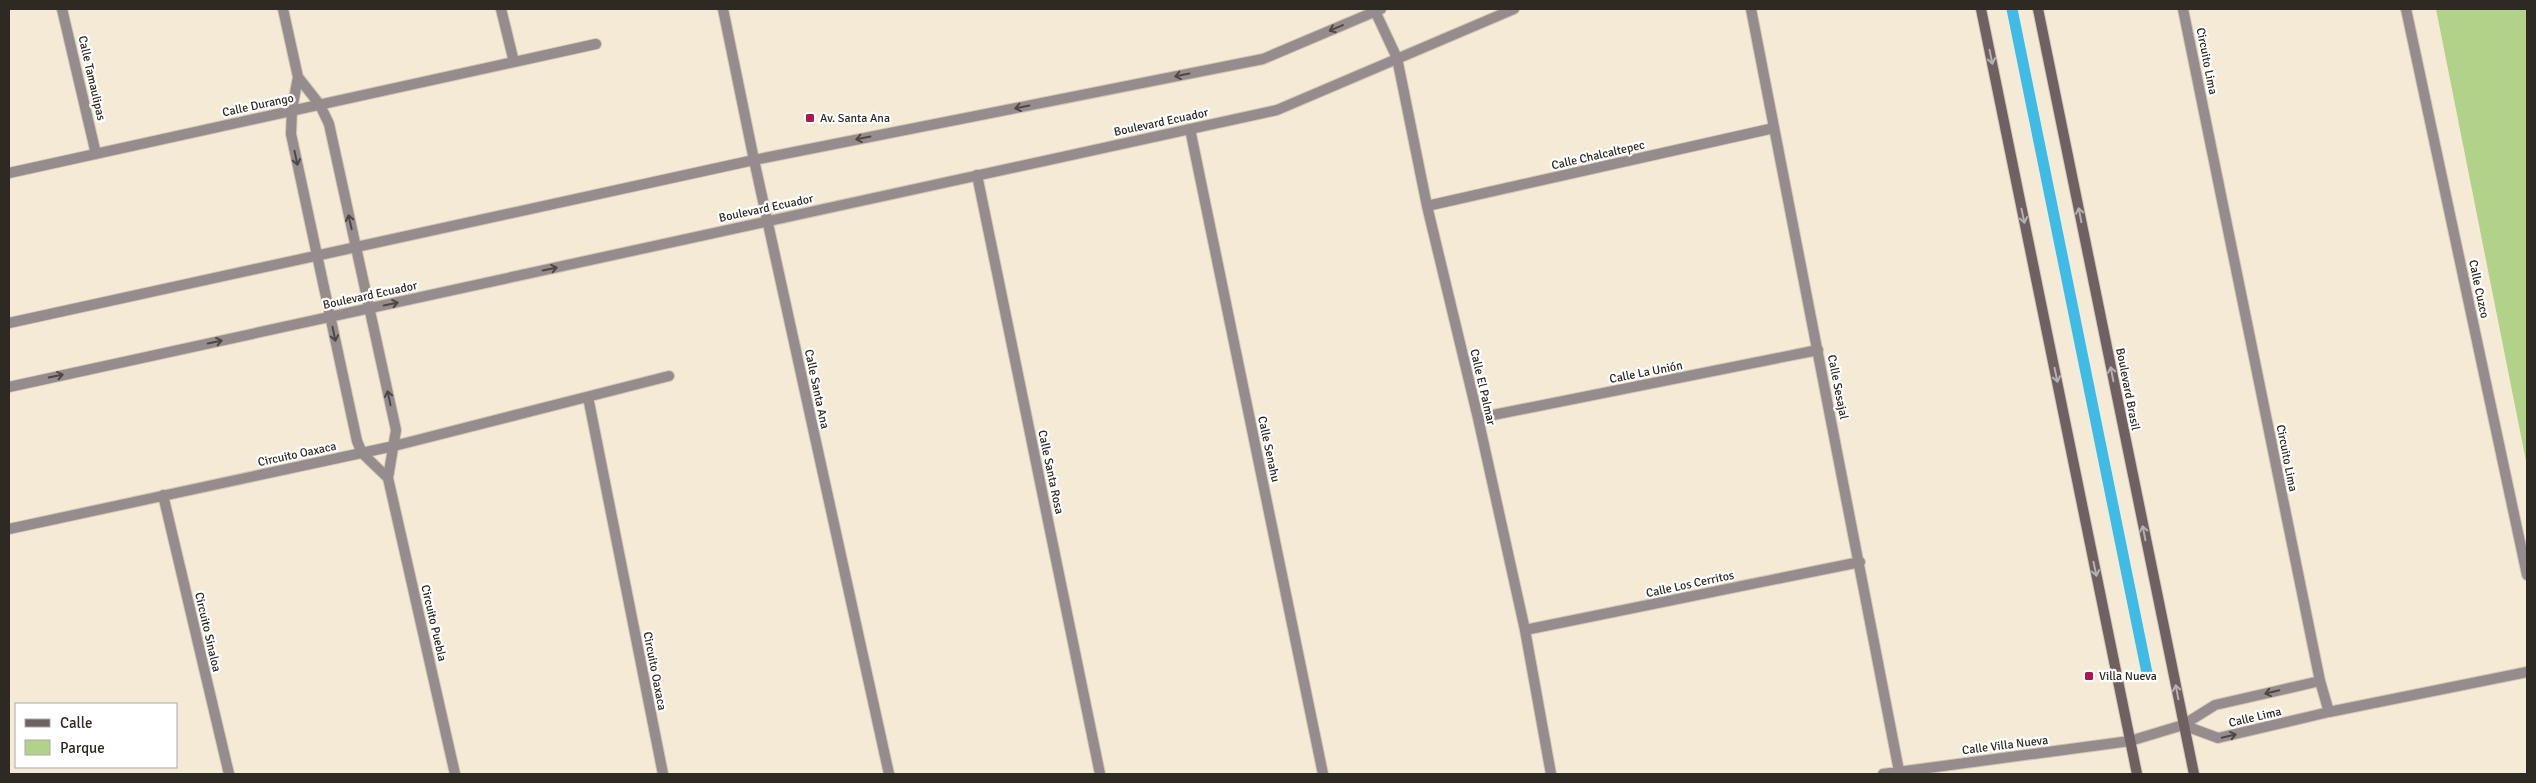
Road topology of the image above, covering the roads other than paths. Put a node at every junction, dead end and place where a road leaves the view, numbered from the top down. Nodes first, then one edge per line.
1 (62, 9) edge
2 (283, 9) edge
3 (502, 9) edge
4 (723, 9) edge
5 (1514, 9) edge
6 (1751, 9) edge
7 (1981, 9) edge
8 (2038, 9) edge
9 (2184, 9) edge
10 (2406, 9) edge
11 (1378, 10) edge
12 (596, 44) dead end
13 (1397, 58) junction
14 (514, 62) junction
15 (298, 77) junction
16 (320, 105) junction
17 (292, 110) junction
18 (1774, 128) junction
19 (1190, 129) junction
20 (96, 154) junction
21 (754, 160) junction
22 (9, 173) edge
23 (977, 175) junction
24 (1427, 206) junction
25 (767, 221) junction
26 (356, 246) junction
27 (317, 255) junction
28 (369, 308) junction
29 (330, 316) junction
30 (9, 323) edge
31 (1818, 350) junction
32 (669, 376) dead end
33 (9, 387) edge
34 (588, 397) junction
35 (1478, 418) junction
36 (394, 446) junction
37 (362, 454) junction
38 (388, 478) junction
39 (163, 495) junction
40 (9, 529) edge
41 (1860, 562) junction
42 (2527, 575) edge
43 (1524, 630) junction
44 (2527, 672) edge
45 (2320, 681) junction
46 (2329, 712) junction
47 (2183, 725) junction
48 (2130, 741) junction
49 (1899, 771) junction
50 (229, 774) edge
51 (455, 774) edge
52 (663, 774) edge
53 (889, 774) edge
54 (1100, 774) edge
55 (1323, 774) edge
56 (1552, 774) edge
57 (1883, 774) edge
58 (2137, 774) edge
59 (2194, 774) edge

1 - 20 street, Calle Tamaulipas
2 - 15 street
3 - 14 street
4 - 21 street, Calle Santa Ana
5 - 13 street, Boulevard Ecuador
6 - 18 street, Calle Sesajal
7 -> 48 main road
47 -> 8 main road, Boulevard Brasil
9 - 45 street, Circuito Lima
10 - 42 street, Calle Cuzco
11 - 13 street, Calle El Palmar
11 -> 21 street
12 - 14 street, Calle Durango
13 - 19 street, Boulevard Ecuador
13 - 24 street, Calle El Palmar
14 - 16 street, Calle Durango
15 - 16 street, Circuito Puebla
15 - 17 street
16 - 17 street, Calle Durango
26 -> 16 street, Circuito Puebla
17 - 20 street, Calle Durango
17 -> 27 street
18 - 24 street, Calle Chalcaltepec
18 - 31 street, Calle Sesajal
19 - 23 street, Boulevard Ecuador
19 - 55 street, Calle Senahu
20 - 22 street, Calle Durango
21 - 25 street, Calle Santa Ana
21 - 26 street
23 - 25 street, Boulevard Ecuador
23 - 54 street, Calle Santa Rosa
24 - 35 street, Calle El Palmar
28 -> 25 street, Boulevard Ecuador
25 - 53 street, Calle Santa Ana
26 - 27 street
26 - 28 street, Circuito Puebla
27 - 29 street
27 - 30 street
28 - 29 street, Boulevard Ecuador
36 -> 28 street, Circuito Puebla
33 -> 29 street, Boulevard Ecuador
29 -> 37 street
31 - 35 street, Calle La Unión
31 - 41 street, Calle Sesajal
32 - 34 street, Circuito Oaxaca
34 - 36 street, Circuito Oaxaca
34 - 52 street, Circuito Oaxaca
35 - 43 street, Calle El Palmar
36 - 37 street, Circuito Oaxaca
36 - 38 street, Circuito Puebla
37 - 38 street
37 - 39 street, Circuito Oaxaca
38 - 51 street, Circuito Puebla
39 - 40 street, Circuito Oaxaca
39 - 50 street, Circuito Sinaloa
41 - 43 street, Calle Los Cerritos
41 - 49 street, Calle Sesajal
43 - 56 street, Calle El Palmar
44 - 46 street
45 - 46 street, Circuito Lima
45 -> 47 street, Calle Lima
47 -> 46 street, Calle Lima
47 - 48 street, Calle Villa Nueva
47 - 59 main road, Boulevard Brasil
48 - 49 street, Calle Villa Nueva
48 - 58 main road
49 - 57 street, Calle Villa Nueva

